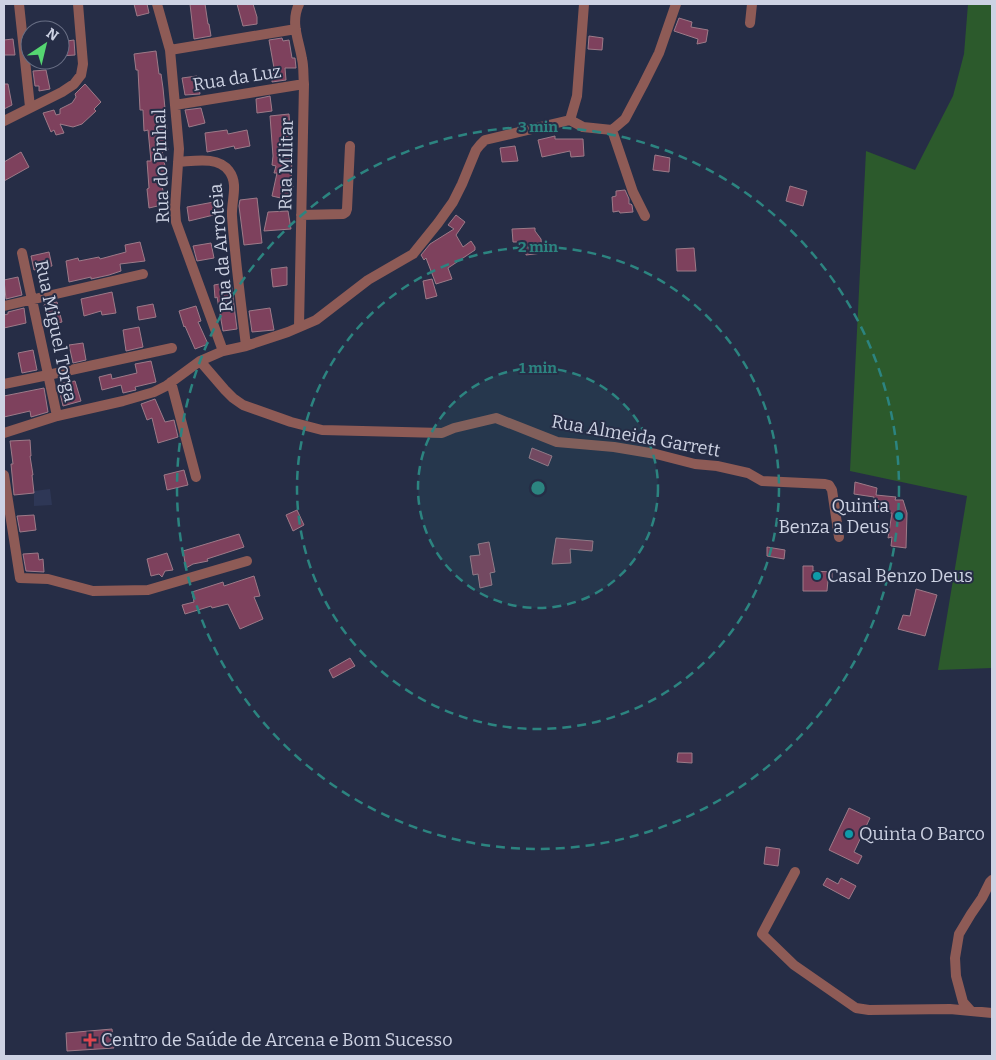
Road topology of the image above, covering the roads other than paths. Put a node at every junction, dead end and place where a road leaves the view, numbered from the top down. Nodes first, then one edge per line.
1 (18, 4) edge
2 (78, 4) edge
3 (157, 4) edge
4 (299, 4) edge
5 (584, 4) edge
6 (676, 4) edge
7 (752, 4) edge
8 (750, 23) dead end
9 (296, 29) junction
10 (170, 50) junction
11 (304, 84) junction
12 (175, 105) junction
13 (30, 107) junction
14 (570, 120) junction
15 (4, 121) edge
16 (612, 130) junction
17 (350, 146) dead end
18 (178, 162) junction
19 (301, 215) junction
20 (645, 216) dead end
21 (22, 253) dead end
22 (143, 274) dead end
23 (32, 300) junction
24 (4, 306) edge
25 (298, 326) junction
26 (246, 346) junction
27 (172, 348) dead end
28 (223, 351) junction
29 (200, 361) junction
30 (48, 375) junction
31 (171, 382) junction
32 (4, 384) edge
33 (57, 416) junction
34 (4, 433) edge
35 (4, 475) edge
36 (196, 477) dead end
37 (6, 503) edge
38 (839, 537) dead end
39 (247, 561) dead end
40 (795, 872) dead end
41 (992, 880) edge
42 (972, 1011) junction
43 (992, 1014) edge

1 - 13 street
2 - 13 street
3 - 10 street, Rua do Pinhal
4 - 9 street, Rua Militar
5 - 14 street
6 - 16 street
7 - 8 street
9 - 10 street
9 - 11 street, Rua Militar
10 - 12 street, Rua do Pinhal
11 - 12 street, Rua da Luz
11 - 19 street, Rua Militar
12 - 18 street, Rua do Pinhal
13 - 15 street
14 - 16 street
14 - 25 street
16 - 20 street
17 - 19 street
18 - 26 street, Rua da Arroteia
18 - 28 street, Rua do Pinhal
19 - 25 street, Rua Militar
21 - 23 street, Rua Miguel Torga
22 - 23 street
23 - 24 street
23 - 30 street, Rua Miguel Torga
25 - 26 street
26 - 28 street
27 - 30 street
28 - 29 street
29 - 31 street
29 - 38 street, Rua Almeida Garrett
30 - 32 street
30 - 33 street, Rua Miguel Torga
31 - 33 street
31 - 36 street
33 - 34 street
35 - 37 street
37 - 39 street
40 - 42 street
41 - 42 street
42 - 43 street

